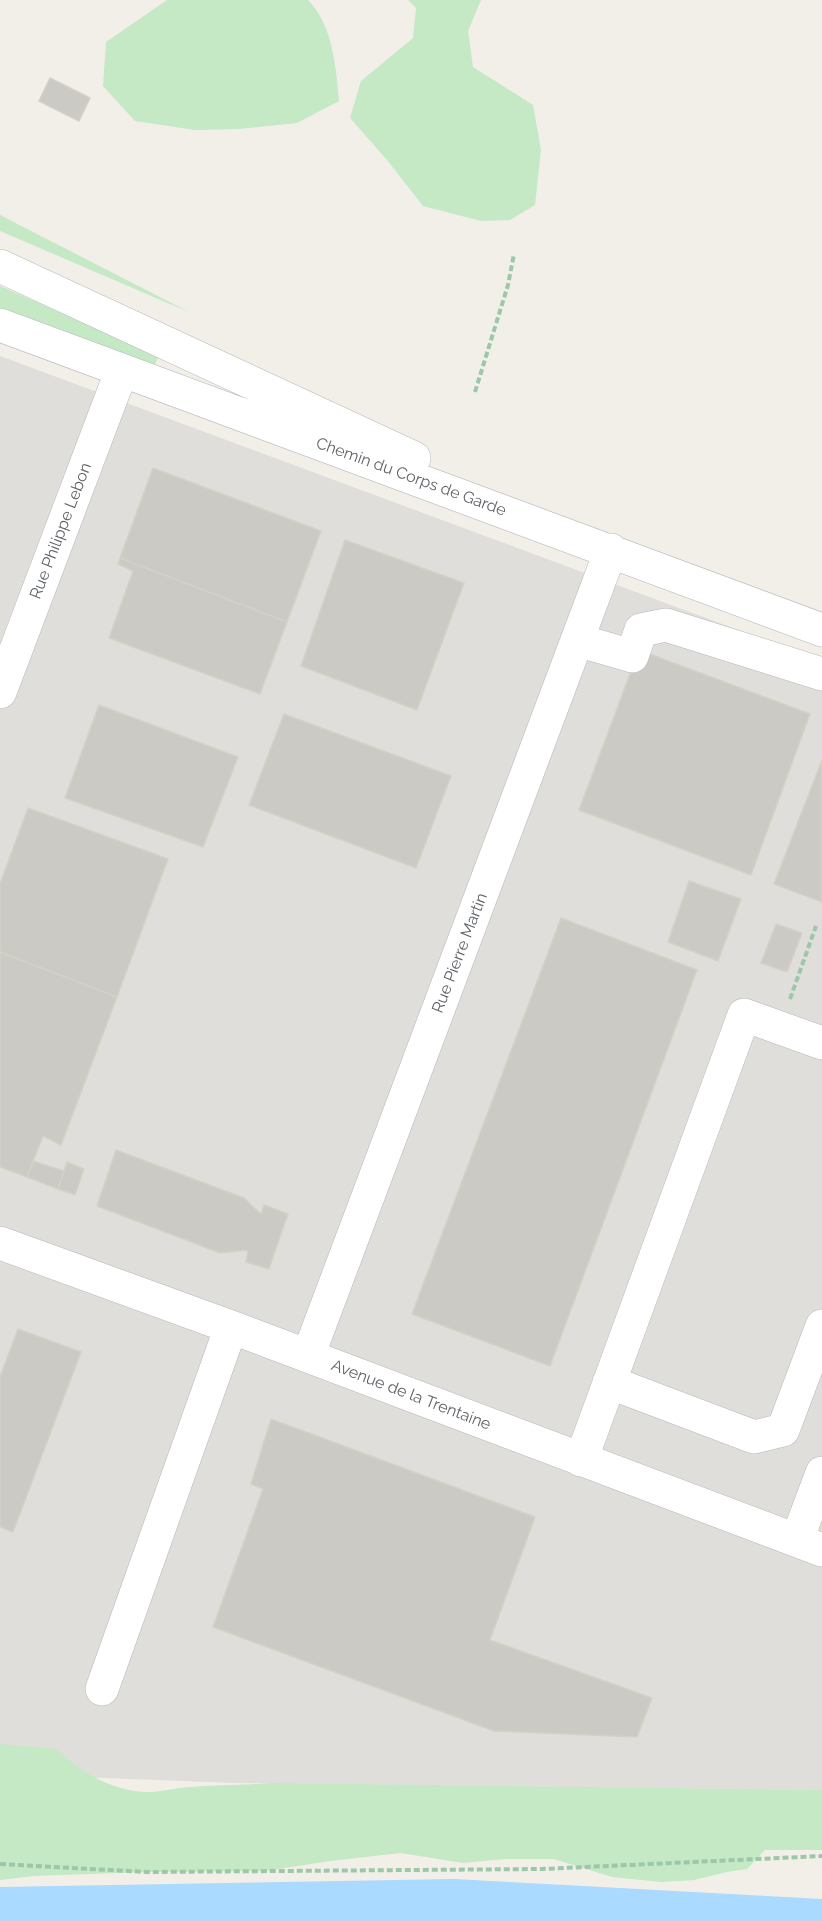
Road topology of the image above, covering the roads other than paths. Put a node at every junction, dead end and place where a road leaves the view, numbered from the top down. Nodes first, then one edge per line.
1 (0, 266) edge
2 (0, 325) edge
3 (123, 371) junction
4 (611, 550) junction
5 (822, 630) edge
6 (577, 640) junction
7 (822, 674) edge
8 (0, 692) edge
9 (822, 1043) edge
10 (0, 1243) edge
11 (822, 1326) edge
12 (231, 1327) junction
13 (308, 1356) junction
14 (609, 1382) junction
15 (581, 1460) junction
16 (822, 1473) edge
17 (809, 1545) edge
18 (102, 1689) dead end

1 - 4 street
2 - 3 street, Chemin du Corps de Garde
3 - 4 street, Chemin du Corps de Garde
3 - 8 street, Rue Philippe Lebon
4 - 5 street, Chemin du Corps de Garde
4 - 6 street, Rue Pierre Martin
6 - 7 street
6 - 13 street, Rue Pierre Martin
9 - 14 street
10 - 12 street, Avenue de la Trentaine
11 - 14 street
12 - 13 street, Avenue de la Trentaine
12 - 18 street
13 - 15 street, Avenue de la Trentaine
14 - 15 street
15 - 17 street, Avenue de la Trentaine
16 - 17 street

